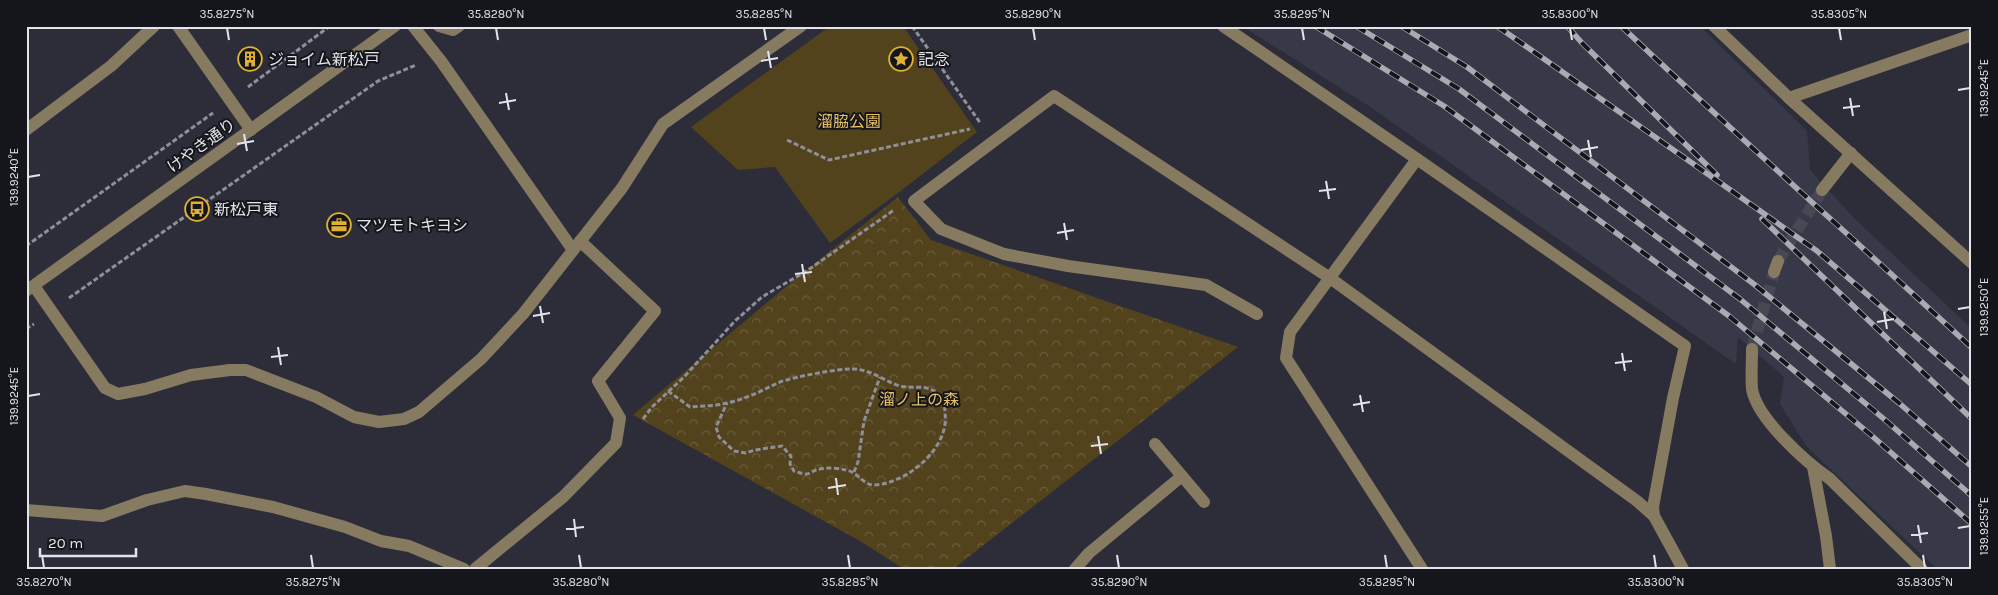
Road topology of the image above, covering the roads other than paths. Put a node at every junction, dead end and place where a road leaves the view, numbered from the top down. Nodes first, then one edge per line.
1 (154, 26) edge
2 (178, 26) edge
3 (395, 26) edge
4 (413, 26) edge
5 (438, 26) edge
6 (459, 26) edge
7 (801, 26) edge
8 (1223, 26) edge
9 (1714, 26) edge
10 (1972, 35) edge
11 (1789, 98) junction
12 (26, 130) edge
13 (251, 130) junction
14 (1851, 153) junction
15 (1417, 159) junction
16 (1822, 190) tunnel mouth
17 (576, 246) junction
18 (1972, 263) edge
19 (1330, 278) junction
20 (30, 288) edge
21 (1257, 314) dead end
22 (1752, 350) tunnel mouth
23 (1155, 444) dead end
24 (1813, 467) junction
25 (1182, 476) junction
26 (1204, 502) dead end
27 (26, 510) edge
28 (1654, 516) junction
29 (464, 569) edge
30 (475, 569) edge
31 (1075, 569) edge
32 (1422, 569) edge
33 (1683, 569) edge
34 (1830, 569) edge
35 (1922, 569) edge

1 - 12 street
2 - 13 street
3 - 13 street, けやき通り
4 - 17 street
5 - 6 street
7 - 17 street
8 - 15 street
9 - 11 street
10 - 11 street
11 - 14 street
13 - 20 street, けやき通り
14 - 16 street
14 - 18 street
15 - 19 street
15 - 28 street
17 - 20 street
17 - 30 street
19 - 21 street
19 - 28 street
19 - 32 street
22 - 24 street
23 - 25 street
24 - 34 street
24 - 35 street
25 - 26 street
25 - 31 street
27 - 29 street
28 - 33 street

